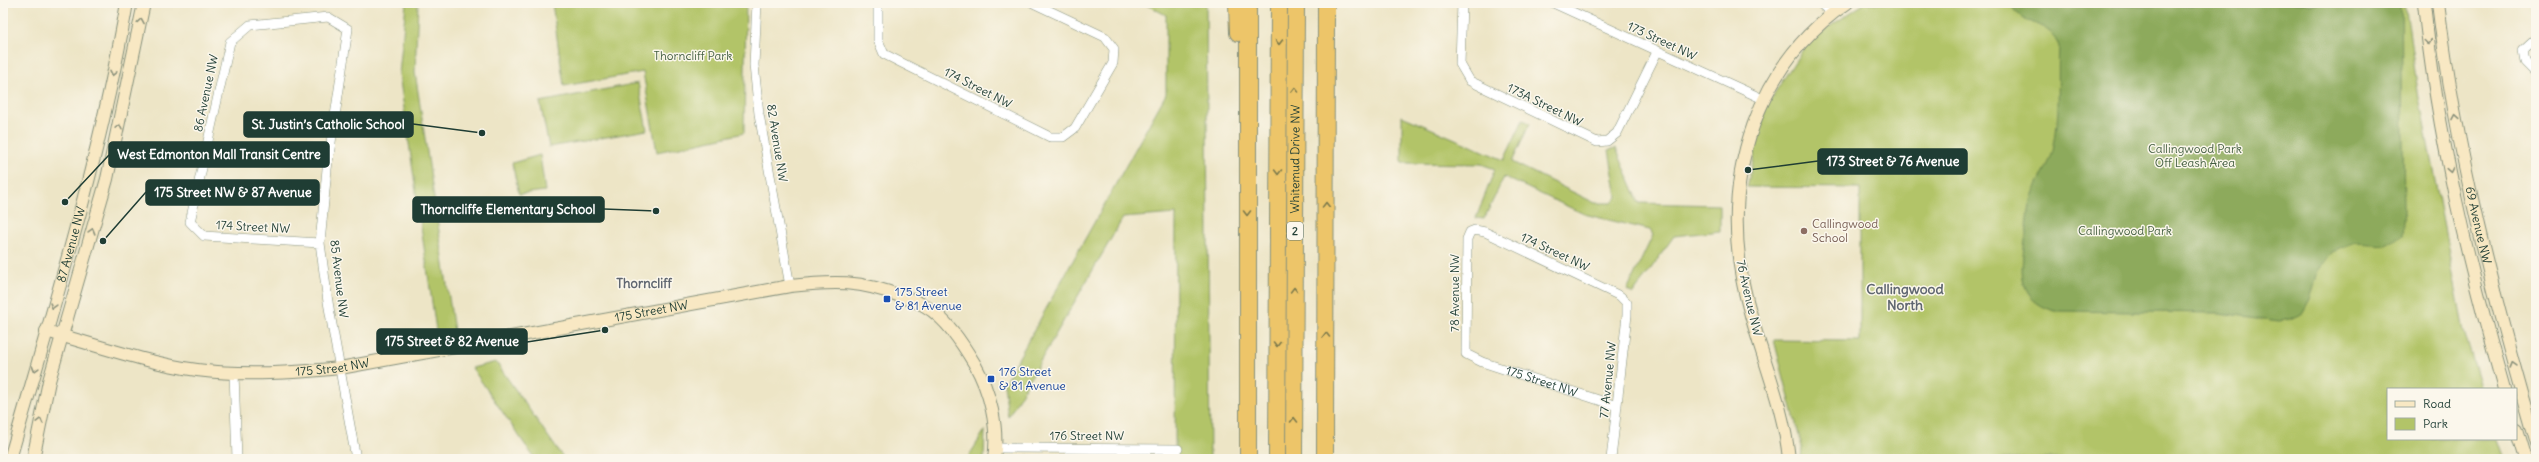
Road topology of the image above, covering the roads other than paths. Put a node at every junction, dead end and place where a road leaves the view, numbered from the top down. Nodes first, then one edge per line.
1 (127, 3) edge
2 (144, 3) edge
3 (757, 3) edge
4 (878, 3) edge
5 (1033, 3) edge
6 (1237, 3) edge
7 (1248, 3) edge
8 (1279, 3) edge
9 (1296, 3) edge
10 (1326, 3) edge
11 (1337, 3) edge
12 (1462, 3) edge
13 (1553, 3) edge
14 (1820, 3) edge
15 (1847, 3) edge
16 (2424, 3) edge
17 (2438, 3) edge
18 (1832, 13) junction
19 (250, 25) joint
20 (2536, 38) edge
21 (1657, 52) junction
22 (2536, 73) edge
23 (1763, 99) junction
24 (1248, 104) junction
25 (1326, 134) junction
26 (190, 222) joint
27 (1470, 232) joint
28 (320, 243) junction
29 (790, 286) junction
30 (1627, 304) joint
31 (46, 332) junction
32 (62, 336) junction
33 (1248, 341) junction
34 (1466, 354) joint
35 (340, 368) junction
36 (234, 373) junction
37 (1326, 374) junction
38 (2504, 388) edge
39 (1617, 406) junction
40 (2517, 432) edge
41 (2536, 443) edge
42 (1178, 448) dead end
43 (995, 454) edge
44 (10, 459) edge
45 (33, 459) edge
46 (237, 459) edge
47 (356, 459) edge
48 (1242, 459) edge
49 (1248, 459) edge
50 (1277, 459) edge
51 (1294, 459) edge
52 (1325, 459) edge
53 (1330, 459) edge
54 (1611, 459) edge
55 (1789, 459) edge
56 (2525, 459) edge

1 -> 31 main road, 87 Avenue NW
32 -> 2 main road, 87 Avenue NW
3 - 29 street, 82 Avenue NW
4 - 5 street, 174 Street NW
6 - 24 highway
7 - 24 highway
8 -> 50 highway, Whitemud Drive NW / 2
51 -> 9 highway, Whitemud Drive NW / 2
10 - 25 highway
11 - 25 highway
12 - 21 street, 173A Street NW
13 - 21 street, 173 Street NW
14 - 18 street
15 - 18 main road, 76 Avenue NW
16 -> 38 main road, 69 Avenue NW
41 -> 17 main road, 69 Avenue NW
18 - 23 main road, 76 Avenue NW
19 - 26 street, 86 Avenue NW
19 - 28 street, 85 Avenue NW
20 - 22 street
21 - 23 street, 173 Street NW
23 - 55 main road, 76 Avenue NW
24 -> 33 highway
37 -> 25 highway
26 - 28 street, 174 Street NW
27 - 30 street, 174 Street NW
27 - 34 street, 78 Avenue NW
28 - 35 street, 85 Avenue NW
29 - 35 main road, 175 Street NW
29 - 43 main road, 175 Street NW
30 - 39 street, 77 Avenue NW
31 - 32 main road, 175 Street NW
31 -> 44 main road, 87 Avenue NW
32 - 36 main road, 175 Street NW
45 -> 32 main road, 87 Avenue NW
33 - 48 highway
33 - 49 highway
34 - 39 street, 175 Street NW
35 - 36 main road, 175 Street NW
35 - 47 street, 85 Avenue NW
36 - 46 street
37 - 52 highway
37 - 53 highway
39 - 54 street, 77 Avenue NW
40 - 56 main road
42 - 43 street, 176 Street NW

